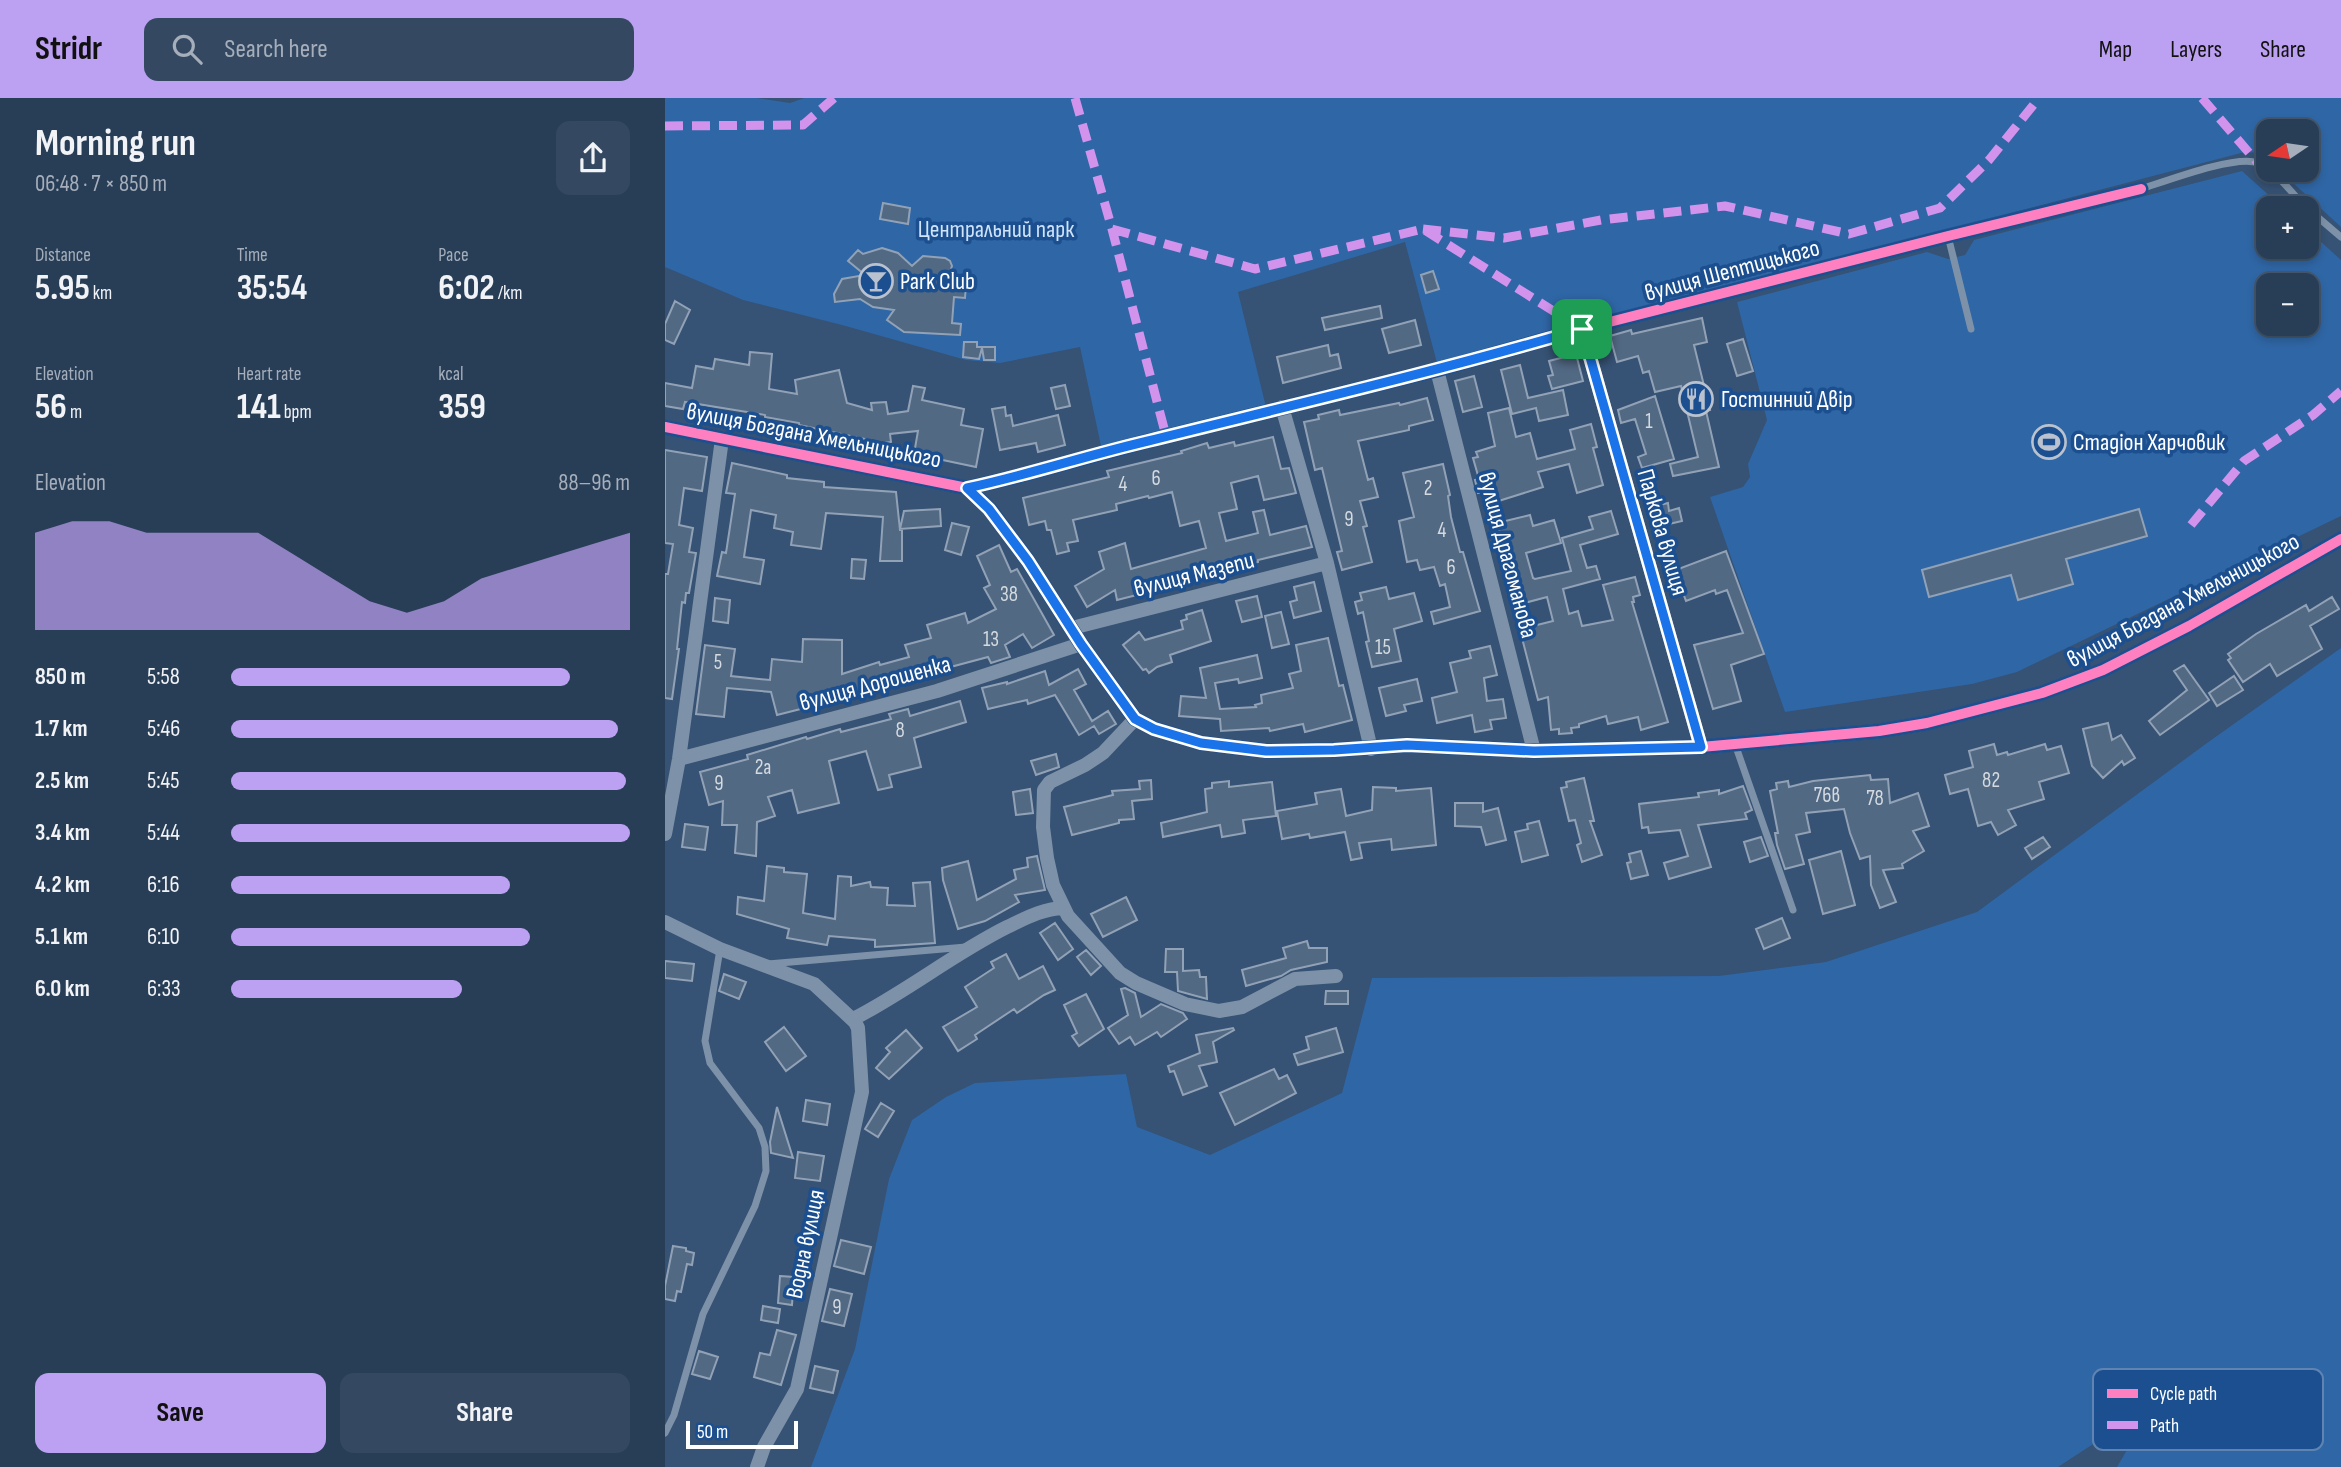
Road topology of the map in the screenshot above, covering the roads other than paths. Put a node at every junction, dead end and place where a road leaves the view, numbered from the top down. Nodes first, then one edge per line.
1 (2141, 188) joint
2 (2296, 196) edge
3 (2319, 219) edge
4 (1948, 236) junction
5 (2341, 237) edge
6 (1582, 329) junction
7 (1971, 329) dead end
8 (1437, 370) junction
9 (1282, 407) junction
10 (665, 427) edge
11 (722, 439) junction
12 (967, 488) junction
13 (2341, 539) edge
14 (1327, 564) junction
15 (1072, 628) junction
16 (1081, 644) junction
17 (1135, 719) junction
18 (1735, 744) junction
19 (1701, 747) junction
20 (1371, 748) junction
21 (1534, 751) junction
22 (679, 760) junction
23 (665, 834) edge
24 (1063, 908) junction
25 (1793, 910) dead end
26 (665, 922) edge
27 (970, 947) junction
28 (720, 950) junction
29 (761, 964) junction
30 (1336, 976) dead end
31 (854, 1020) junction
32 (665, 1433) edge
33 (757, 1467) edge

1 - 2 lane
1 - 4 street, вулиця Шептицького
3 - 5 lane
4 - 6 street, вулиця Шептицького
4 - 7 lane
6 - 8 street, вулиця Шептицького
6 - 19 street, Паркова вулиця
8 - 9 street, вулиця Шептицького
8 - 21 street, вулиця Драгоманова
9 - 12 street, вулиця Шептицького
9 - 14 street
10 - 11 street, вулиця Богдана Хмельницького
11 - 12 street, вулиця Богдана Хмельницького
11 - 22 street
12 - 15 street, вулиця Богдана Хмельницького
13 - 18 street, вулиця Богдана Хмельницького
14 - 15 street, вулиця Мазепи
14 - 20 street
15 - 16 street, вулиця Богдана Хмельницького
16 - 17 street, вулиця Богдана Хмельницького
16 - 22 street, вулиця Дорошенка
17 - 20 street, вулиця Богдана Хмельницького
17 - 24 street
18 - 19 street, вулиця Богдана Хмельницького
18 - 25 lane
19 - 21 street, вулиця Богдана Хмельницького
20 - 21 street, вулиця Богдана Хмельницького
22 - 23 street
24 - 27 street
24 - 30 street
26 - 28 street
27 - 29 lane
27 - 31 street
28 - 29 street
28 - 32 lane
29 - 31 street
31 - 33 street, Водна вулиця

